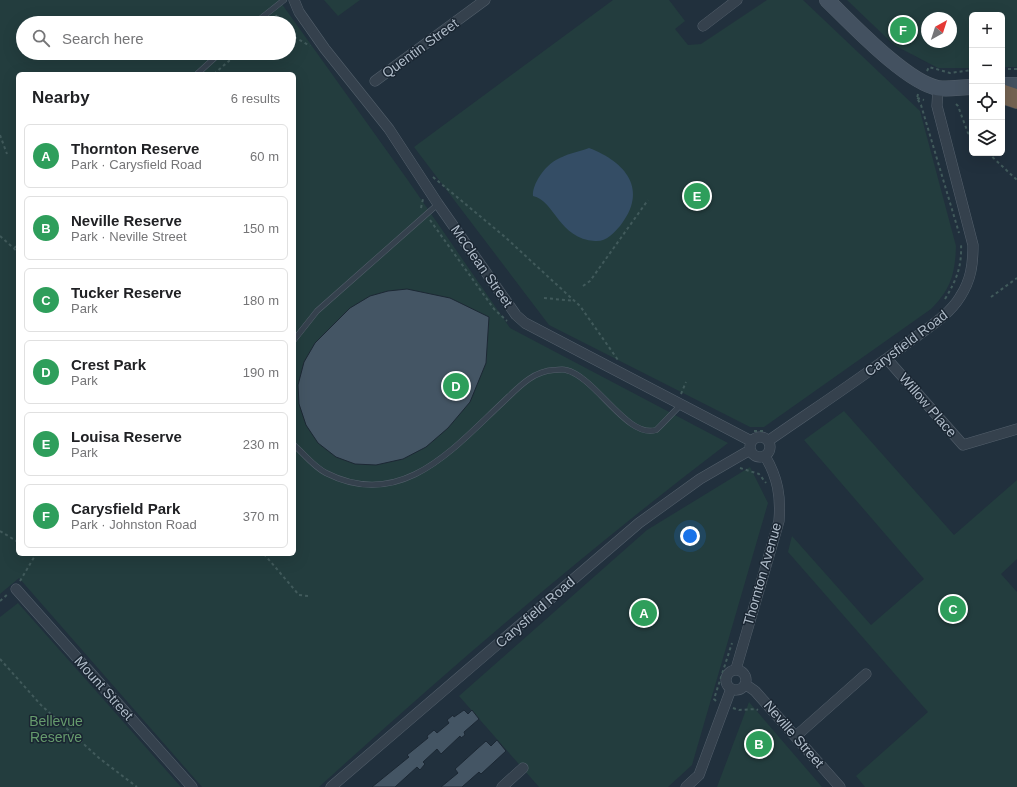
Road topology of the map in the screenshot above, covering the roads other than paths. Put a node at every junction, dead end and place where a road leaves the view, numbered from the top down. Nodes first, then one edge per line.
1 (284, 0) edge
2 (294, 0) edge
3 (485, 0) edge
4 (737, 0) edge
5 (827, 0) edge
6 (264, 16) edge
7 (703, 26) dead end
8 (212, 60) edge
9 (199, 72) edge
10 (375, 81) dead end
11 (1005, 85) edge
12 (1017, 85) edge
13 (969, 87) edge
14 (938, 88) junction
15 (1005, 95) edge
16 (1017, 99) edge
17 (438, 204) junction
18 (296, 337) edge
19 (887, 359) junction
20 (681, 400) junction
21 (1017, 429) edge
22 (768, 441) junction
23 (750, 446) junction
24 (296, 447) edge
25 (765, 456) junction
26 (16, 588) road end
27 (736, 669) junction
28 (866, 674) dead end
29 (745, 684) junction
30 (730, 689) junction
31 (796, 736) junction
32 (523, 768) dead end
33 (337, 785) edge
34 (192, 787) edge
35 (502, 787) edge
36 (686, 787) edge
37 (840, 787) edge

1 - 6 lane
2 - 17 street, McClean Street
3 - 10 street, Quentin Street
4 - 7 street
5 - 14 street
8 - 9 lane
11 - 12 street
13 - 14 street
14 - 19 street, Carysfield Road
15 - 16 highway
17 - 18 lane
17 - 20 street, McClean Street
19 - 21 street, Willow Place
19 - 22 street, Carysfield Road
20 - 23 street, McClean Street
20 - 24 lane
22 - 23 street
22 - 25 street
23 - 25 street
23 - 33 street, Carysfield Road
25 - 27 street, Thornton Avenue
26 - 34 street, Mount Street
27 - 29 street
27 - 30 street, Thornton Avenue
28 - 31 street
29 - 30 street
29 - 31 street, Neville Street
30 - 36 street, Thornton Avenue
31 - 37 street, Neville Street
32 - 35 street

